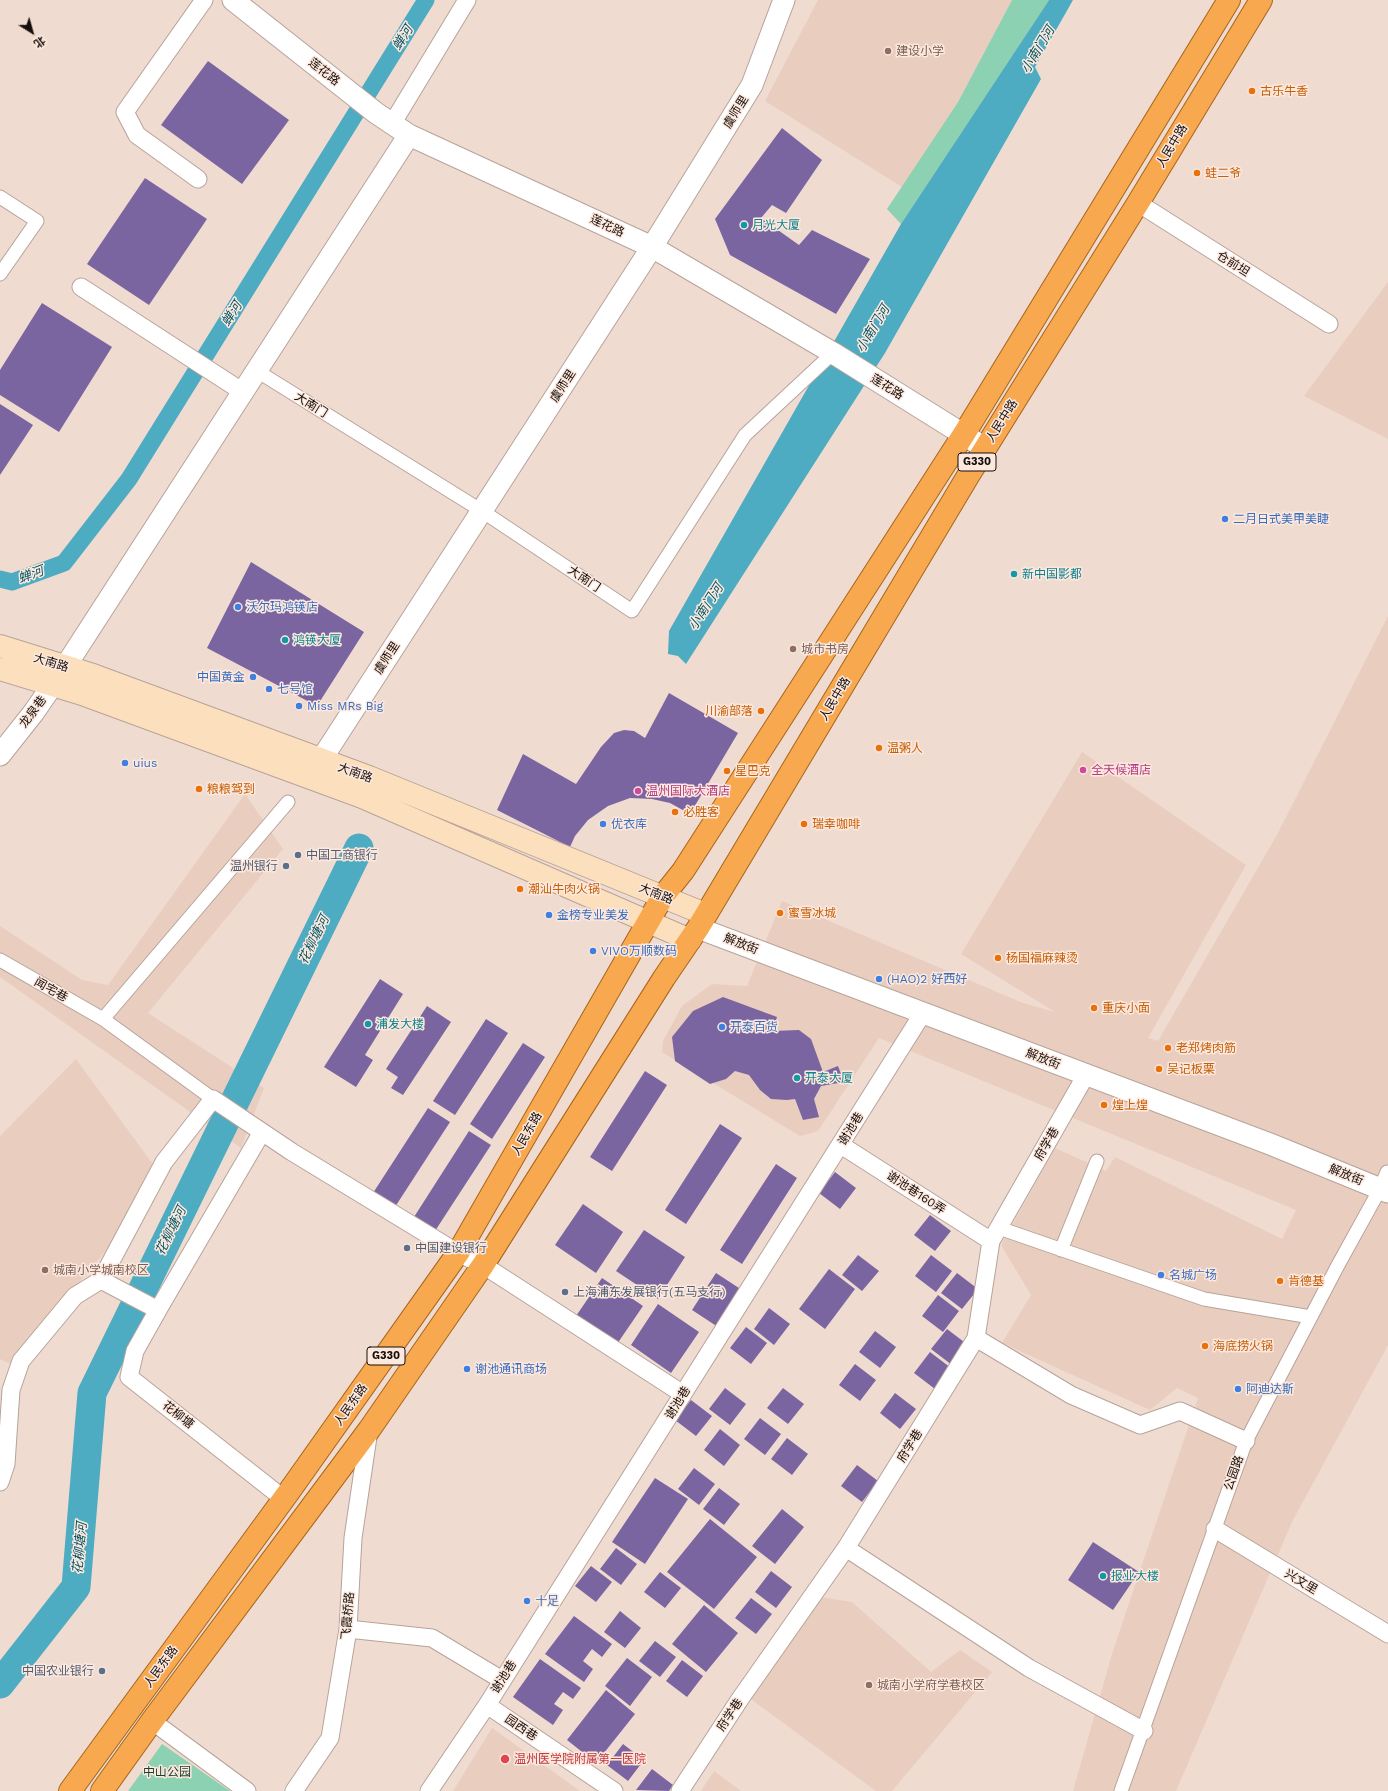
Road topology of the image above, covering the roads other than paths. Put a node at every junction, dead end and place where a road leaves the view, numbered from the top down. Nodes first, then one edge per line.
1 (204, 0) edge
2 (233, 0) edge
3 (467, 0) edge
4 (784, 0) edge
5 (1229, 0) edge
6 (1261, 0) edge
7 (393, 124) junction
8 (198, 179) dead end
9 (0, 197) edge
10 (1138, 203) junction
11 (652, 247) junction
12 (0, 274) edge
13 (81, 287) dead end
14 (1329, 324) dead end
15 (833, 353) junction
16 (257, 371) junction
17 (243, 392) junction
18 (964, 434) junction
19 (985, 448) junction
20 (482, 511) junction
21 (0, 646) edge
22 (65, 667) junction
23 (0, 669) edge
24 (52, 686) junction
25 (0, 755) edge
26 (321, 760) junction
27 (366, 787) junction
28 (288, 802) dead end
29 (663, 896) junction
30 (648, 921) junction
31 (698, 927) junction
32 (0, 960) edge
33 (923, 1013) junction
34 (103, 1019) junction
35 (1086, 1075) junction
36 (213, 1099) junction
37 (262, 1132) junction
38 (841, 1145) junction
39 (1097, 1161) dead end
40 (1385, 1185) edge
41 (995, 1235) junction
42 (1061, 1250) junction
43 (458, 1253) junction
44 (483, 1265) junction
45 (101, 1280) junction
46 (155, 1309) junction
47 (1311, 1317) junction
48 (976, 1338) junction
49 (5, 1387) edge
50 (683, 1394) junction
51 (369, 1430) junction
52 (1246, 1441) junction
53 (0, 1482) edge
54 (284, 1499) junction
55 (1215, 1529) junction
56 (846, 1548) junction
57 (348, 1629) junction
58 (1388, 1634) edge
59 (502, 1680) junction
60 (487, 1705) junction
61 (152, 1721) junction
62 (1144, 1731) junction
63 (70, 1791) edge
64 (102, 1791) edge
65 (247, 1791) edge
66 (294, 1791) edge
67 (430, 1791) edge
68 (614, 1791) edge
69 (680, 1791) edge
70 (1121, 1791) edge

1 - 8 street
2 - 7 street, 莲花路
3 - 7 street
4 - 11 street, 虞师里
5 - 18 highway, G330
6 - 10 highway, 人民中路 / G330
7 - 11 street, 莲花路
7 - 16 street
9 - 12 street
10 - 14 street, 仓前坦
10 - 19 highway, 人民中路 / G330
11 - 15 street, 莲花路
11 - 20 street, 虞师里
13 - 17 street
15 - 18 street, 莲花路
15 - 20 street, 大南门
16 - 17 street
16 - 20 street, 大南门
17 - 22 street
18 - 19 street, 莲花路
18 - 29 highway, G330
19 - 31 highway, 人民中路 / G330
20 - 26 street, 虞师里
21 - 22 main road, 大南路
22 - 24 street, 龙泉巷
22 - 26 main road, 大南路
23 - 24 main road, 大南路
24 - 25 street, 龙泉巷
24 - 27 main road, 大南路
26 - 27 main road, 大南路
27 - 29 main road, 大南路
27 - 30 main road, 大南路
28 - 34 street
29 - 30 highway, 人民东路 / G330
29 - 31 main road, 大南路
30 - 31 main road, 大南路
30 - 43 highway, 人民东路 / G330
31 - 33 street, 解放街
31 - 44 highway, 人民东路 / G330
32 - 34 street, 闻宅巷
33 - 35 street, 解放街
33 - 38 street, 谢池巷
34 - 36 street, 闻宅巷
35 - 40 street, 解放街
35 - 41 street, 府学巷
36 - 37 street
36 - 45 street
37 - 43 street
37 - 46 street, 花柳塘
38 - 41 street, 谢池巷160弄
38 - 50 street, 谢池巷
39 - 42 street
40 - 47 street, 公园路
41 - 42 street
41 - 48 street, 府学巷
42 - 47 street
43 - 44 street
43 - 54 highway, 人民东路 / G330
44 - 50 street
44 - 51 highway, 人民东路 / G330
45 - 46 street
45 - 49 street
46 - 54 street, 花柳塘
47 - 52 street, 公园路
48 - 52 street
48 - 56 street, 府学巷
49 - 53 street
50 - 59 street, 谢池巷
51 - 57 street, 飞霞桥路
51 - 61 highway, 人民东路 / G330
52 - 55 street, 公园路
54 - 63 highway, 人民东路 / G330
55 - 58 street, 兴文里
55 - 62 street, 公园路
56 - 62 street
56 - 69 street, 府学巷
57 - 59 street
57 - 66 street, 飞霞桥路
59 - 60 street, 谢池巷
60 - 67 street, 谢池巷
60 - 68 street, 园西巷
61 - 64 highway, 人民东路 / G330
61 - 65 street
62 - 70 street, 公园路

